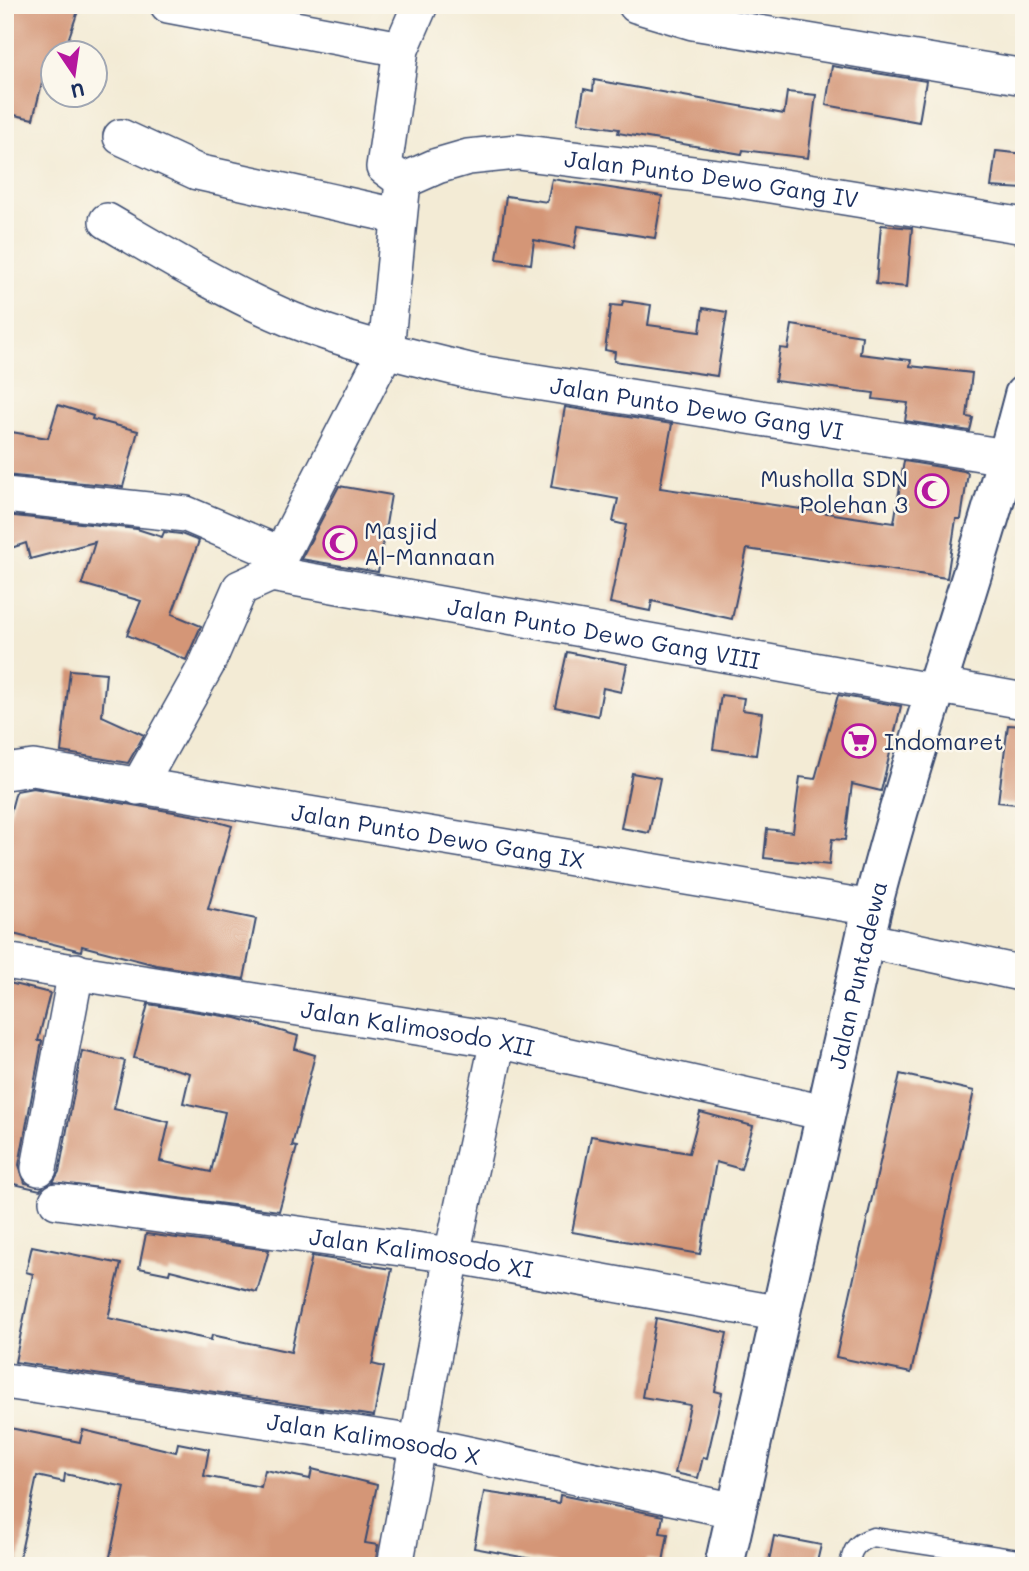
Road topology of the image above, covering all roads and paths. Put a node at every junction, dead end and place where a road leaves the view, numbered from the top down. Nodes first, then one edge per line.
1 (168, 5) edge
2 (420, 5) edge
3 (636, 5) edge
4 (401, 49) junction
5 (1024, 77) edge
6 (121, 137) dead end
7 (403, 181) junction
8 (397, 216) junction
9 (107, 221) dead end
10 (1024, 226) edge
11 (386, 350) junction
12 (1024, 395) edge
13 (1016, 459) edge
14 (5, 495) edge
15 (275, 564) junction
16 (938, 689) junction
17 (1024, 701) edge
18 (5, 772) edge
19 (138, 787) junction
20 (868, 924) junction
21 (5, 961) edge
22 (76, 971) junction
23 (1024, 974) edge
24 (498, 1040) junction
25 (825, 1113) junction
26 (39, 1168) dead end
27 (57, 1200) dead end
28 (452, 1255) junction
29 (782, 1314) junction
30 (5, 1381) edge
31 (416, 1443) junction
32 (737, 1511) junction
33 (1024, 1560) edge
34 (395, 1566) edge
35 (724, 1566) edge
36 (849, 1566) edge

1 - 4 street
2 - 4 street
3 - 5 street
4 - 7 street
6 - 8 street
7 - 8 street
7 - 10 street, Jalan Punto Dewo Gang IV
8 - 11 street
9 - 11 street, Jalan Punto Dewo Gang VI
11 - 13 street, Jalan Punto Dewo Gang VI
11 - 15 street
12 - 13 street, Jalan Puntadewa
13 - 16 street, Jalan Puntadewa
14 - 15 street, Jalan Punto Dewo Gang VIII
15 - 16 street, Jalan Punto Dewo Gang VIII
15 - 19 street
16 - 17 street, Jalan Punto Dewo Gang VIII
16 - 20 street, Jalan Puntadewa
18 - 19 street, Jalan Punto Dewo Gang IX
19 - 20 street, Jalan Punto Dewo Gang IX
20 - 23 street, Jalan Punto Dewo Gang IX
20 - 25 street, Jalan Puntadewa
21 - 22 street, Jalan Kalimosodo XII
22 - 24 street, Jalan Kalimosodo XII
22 - 26 street
24 - 25 street, Jalan Kalimosodo XII
24 - 28 street
25 - 29 street, Jalan Puntadewa
27 - 28 street, Jalan Kalimosodo XI
28 - 29 street, Jalan Kalimosodo XI
28 - 31 street
29 - 32 street, Jalan Puntadewa
30 - 31 street, Jalan Kalimosodo X
31 - 32 street, Jalan Kalimosodo X
31 - 34 street
32 - 35 street, Jalan Puntadewa
33 - 36 lane

